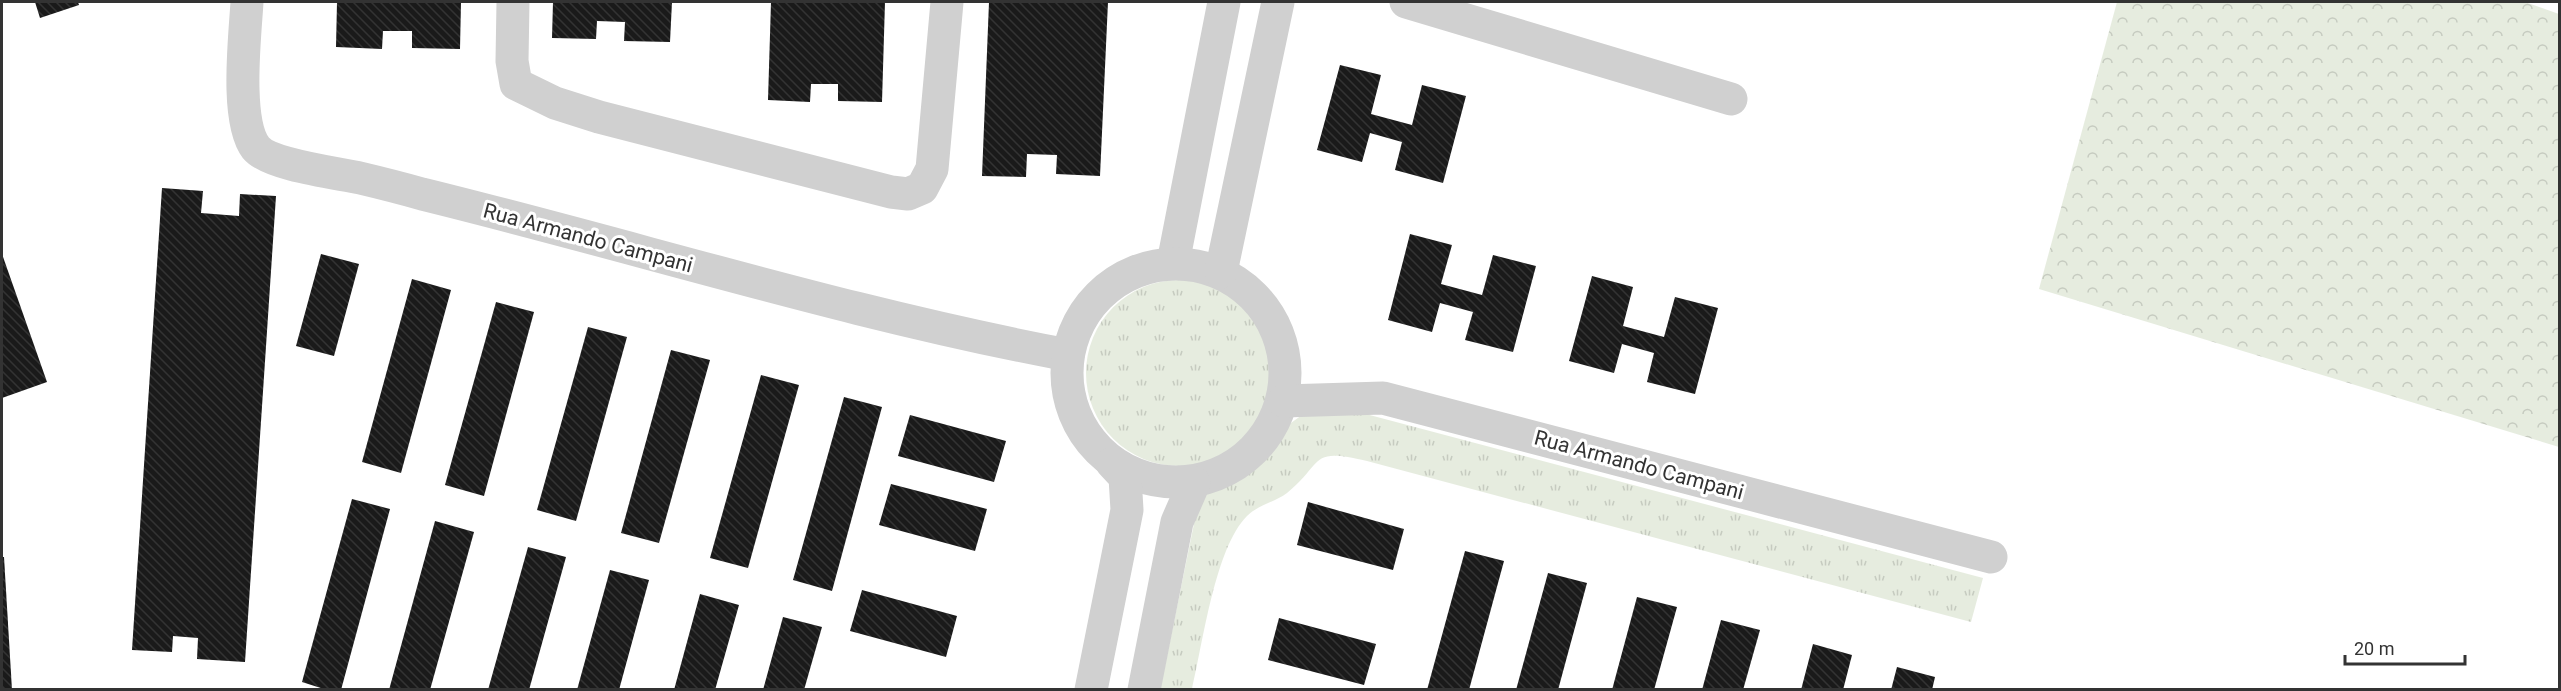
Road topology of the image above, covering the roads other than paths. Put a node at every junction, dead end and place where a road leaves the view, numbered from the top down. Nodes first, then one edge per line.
1 (247, 2) edge
2 (513, 2) edge
3 (946, 2) edge
4 (1224, 2) edge
5 (1278, 2) edge
6 (1406, 2) edge
7 (1731, 99) dead end
8 (1173, 263) junction
9 (1221, 272) junction
10 (1068, 355) junction
11 (1284, 401) junction
12 (1112, 463) junction
13 (1194, 483) junction
14 (1991, 557) dead end
15 (1091, 690) edge
16 (1144, 690) edge

1 - 10 street, Rua Armando Campani
2 - 3 street
4 - 8 street
5 - 9 street
6 - 7 street
8 - 9 street
8 - 10 street
9 - 11 street
10 - 12 street
11 - 13 street
11 - 14 street, Rua Armando Campani
12 - 13 street
12 - 15 street
13 - 16 street

